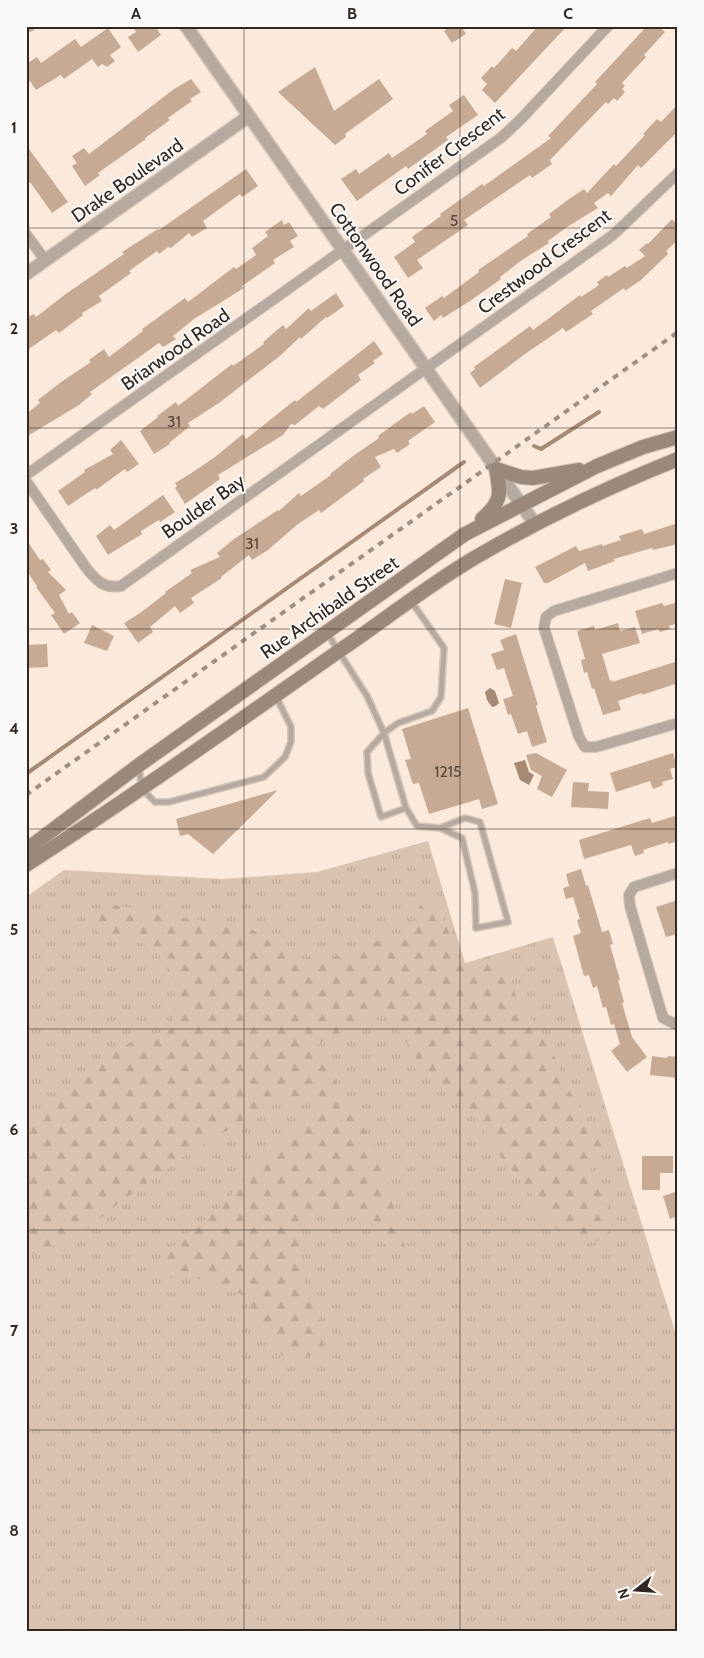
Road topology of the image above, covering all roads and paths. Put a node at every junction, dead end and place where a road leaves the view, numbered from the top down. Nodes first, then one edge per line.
1 (30, 26) edge
2 (186, 26) edge
3 (608, 26) edge
4 (26, 28) edge
5 (249, 116) junction
6 (678, 173) edge
7 (26, 234) edge
8 (344, 251) junction
9 (46, 260) junction
10 (26, 274) edge
11 (426, 369) junction
12 (678, 438) edge
13 (678, 459) edge
14 (597, 466) junction
15 (496, 469) junction
16 (26, 475) edge
17 (26, 481) edge
18 (522, 503) junction
19 (535, 524) junction
20 (465, 534) junction
21 (678, 573) edge
22 (410, 601) junction
23 (327, 632) junction
24 (340, 651) junction
25 (275, 695) junction
26 (678, 723) edge
27 (384, 733) junction
28 (139, 765) junction
29 (142, 789) junction
30 (406, 808) junction
31 (440, 828) junction
32 (26, 850) edge
33 (26, 865) edge
34 (678, 873) edge
35 (678, 1023) edge

1 - 4 street
2 - 5 street, Cottonwood Road
3 - 8 street, Conifer Crescent
5 - 8 street, Cottonwood Road
5 - 9 street, Drake Boulevard
6 - 11 street, Crestwood Crescent
7 - 9 street
8 - 11 street, Cottonwood Road
8 - 16 street, Briarwood Road
9 - 10 street, Drake Boulevard
11 - 15 street, Cottonwood Road
11 - 17 street, Boulder Bay
12 - 14 main road, Rue Archibald Street
13 - 19 main road
14 - 15 main road
14 - 18 main road, Rue Archibald Street
15 - 18 street, Cottonwood Road
15 - 20 main road
18 - 19 street, Cottonwood Road
18 - 20 main road, Rue Archibald Street
19 - 22 main road
20 - 23 main road, Rue Archibald Street
21 - 26 street
22 - 24 main road
22 - 27 lane
23 - 24 lane
23 - 28 main road, Rue Archibald Street
24 - 25 main road
24 - 27 lane
25 - 29 main road
25 - 29 lane
27 - 30 lane
27 - 30 lane
28 - 29 lane
28 - 32 main road, Rue Archibald Street
29 - 33 main road
30 - 31 lane
31 - 31 lane
34 - 35 street

